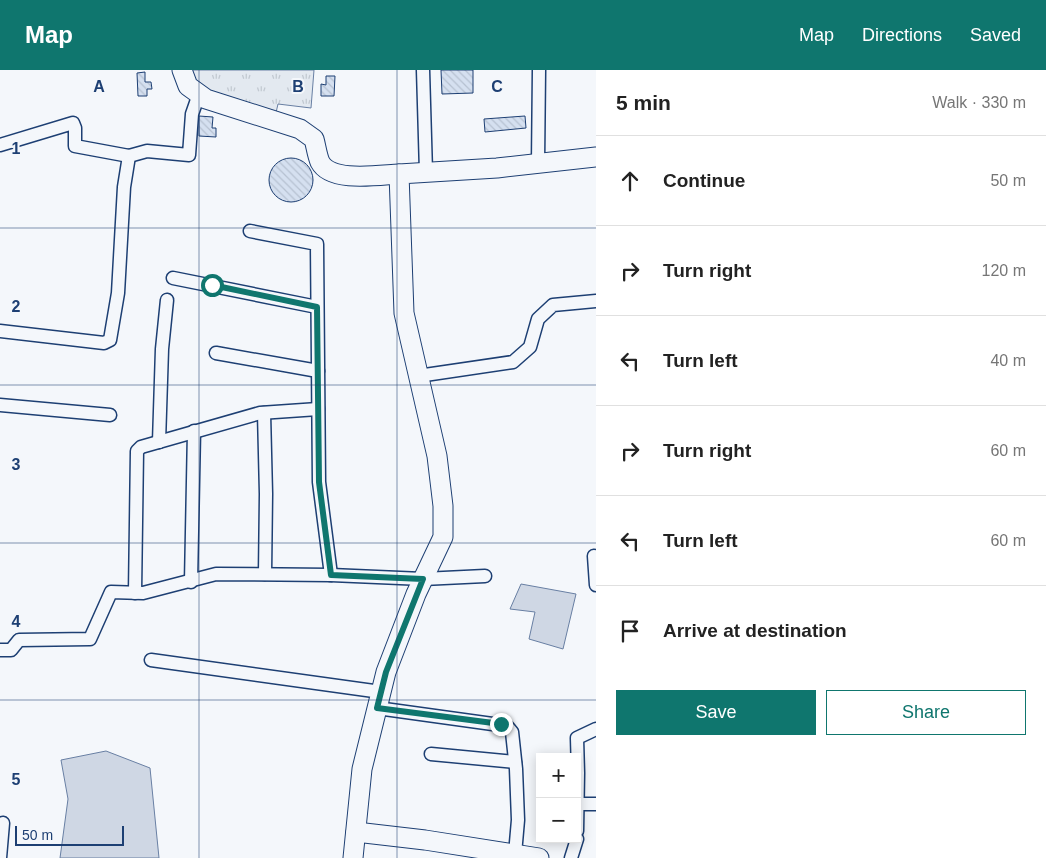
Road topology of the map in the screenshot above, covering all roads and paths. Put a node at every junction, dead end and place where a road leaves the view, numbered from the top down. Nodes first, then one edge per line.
1 (182, 70) edge
2 (423, 70) edge
3 (539, 70) edge
4 (199, 94) junction
5 (0, 145) edge
6 (129, 156) junction
7 (596, 157) edge
8 (538, 163) junction
9 (426, 172) junction
10 (399, 174) junction
11 (250, 231) dead end
12 (173, 278) dead end
13 (166, 300) dead end
14 (596, 301) edge
15 (317, 307) junction
16 (0, 332) edge
17 (216, 353) dead end
18 (318, 371) junction
19 (418, 376) junction
20 (0, 405) edge
21 (318, 409) junction
22 (264, 413) junction
23 (110, 414) dead end
24 (194, 431) junction
25 (159, 442) junction
26 (594, 556) dead end
27 (265, 574) junction
28 (331, 575) junction
29 (485, 576) dead end
30 (423, 579) junction
31 (190, 582) junction
32 (596, 585) edge
33 (135, 593) junction
34 (0, 650) edge
35 (151, 660) dead end
36 (379, 700) junction
37 (596, 729) edge
38 (431, 754) dead end
39 (515, 762) junction
40 (578, 798) edge
41 (581, 804) edge
42 (596, 804) edge
43 (3, 823) dead end
44 (356, 832) junction
45 (576, 843) edge
46 (515, 854) junction
47 (0, 858) edge
48 (353, 858) edge
49 (539, 858) edge
50 (571, 858) edge

1 - 4 street
2 - 9 street
3 - 8 street
4 - 6 street
4 - 10 street
5 - 6 street
6 - 16 street
7 - 8 street
8 - 9 street
9 - 10 street
10 - 19 street
11 - 15 street
12 - 15 street
13 - 25 street
14 - 19 street
15 - 18 street
17 - 18 street
18 - 21 street
19 - 30 street
20 - 23 street
21 - 22 street
21 - 28 street
22 - 24 street
22 - 27 street
24 - 25 street
24 - 31 street
25 - 33 street
26 - 32 street
27 - 28 street
27 - 31 street
28 - 30 street
29 - 30 street
30 - 36 street
31 - 33 street
33 - 34 street
35 - 36 street
36 - 39 street
36 - 44 street
37 - 40 street
38 - 39 street
39 - 46 street
41 - 42 street
43 - 47 street
44 - 46 street
44 - 48 street
45 - 50 street
46 - 49 street

